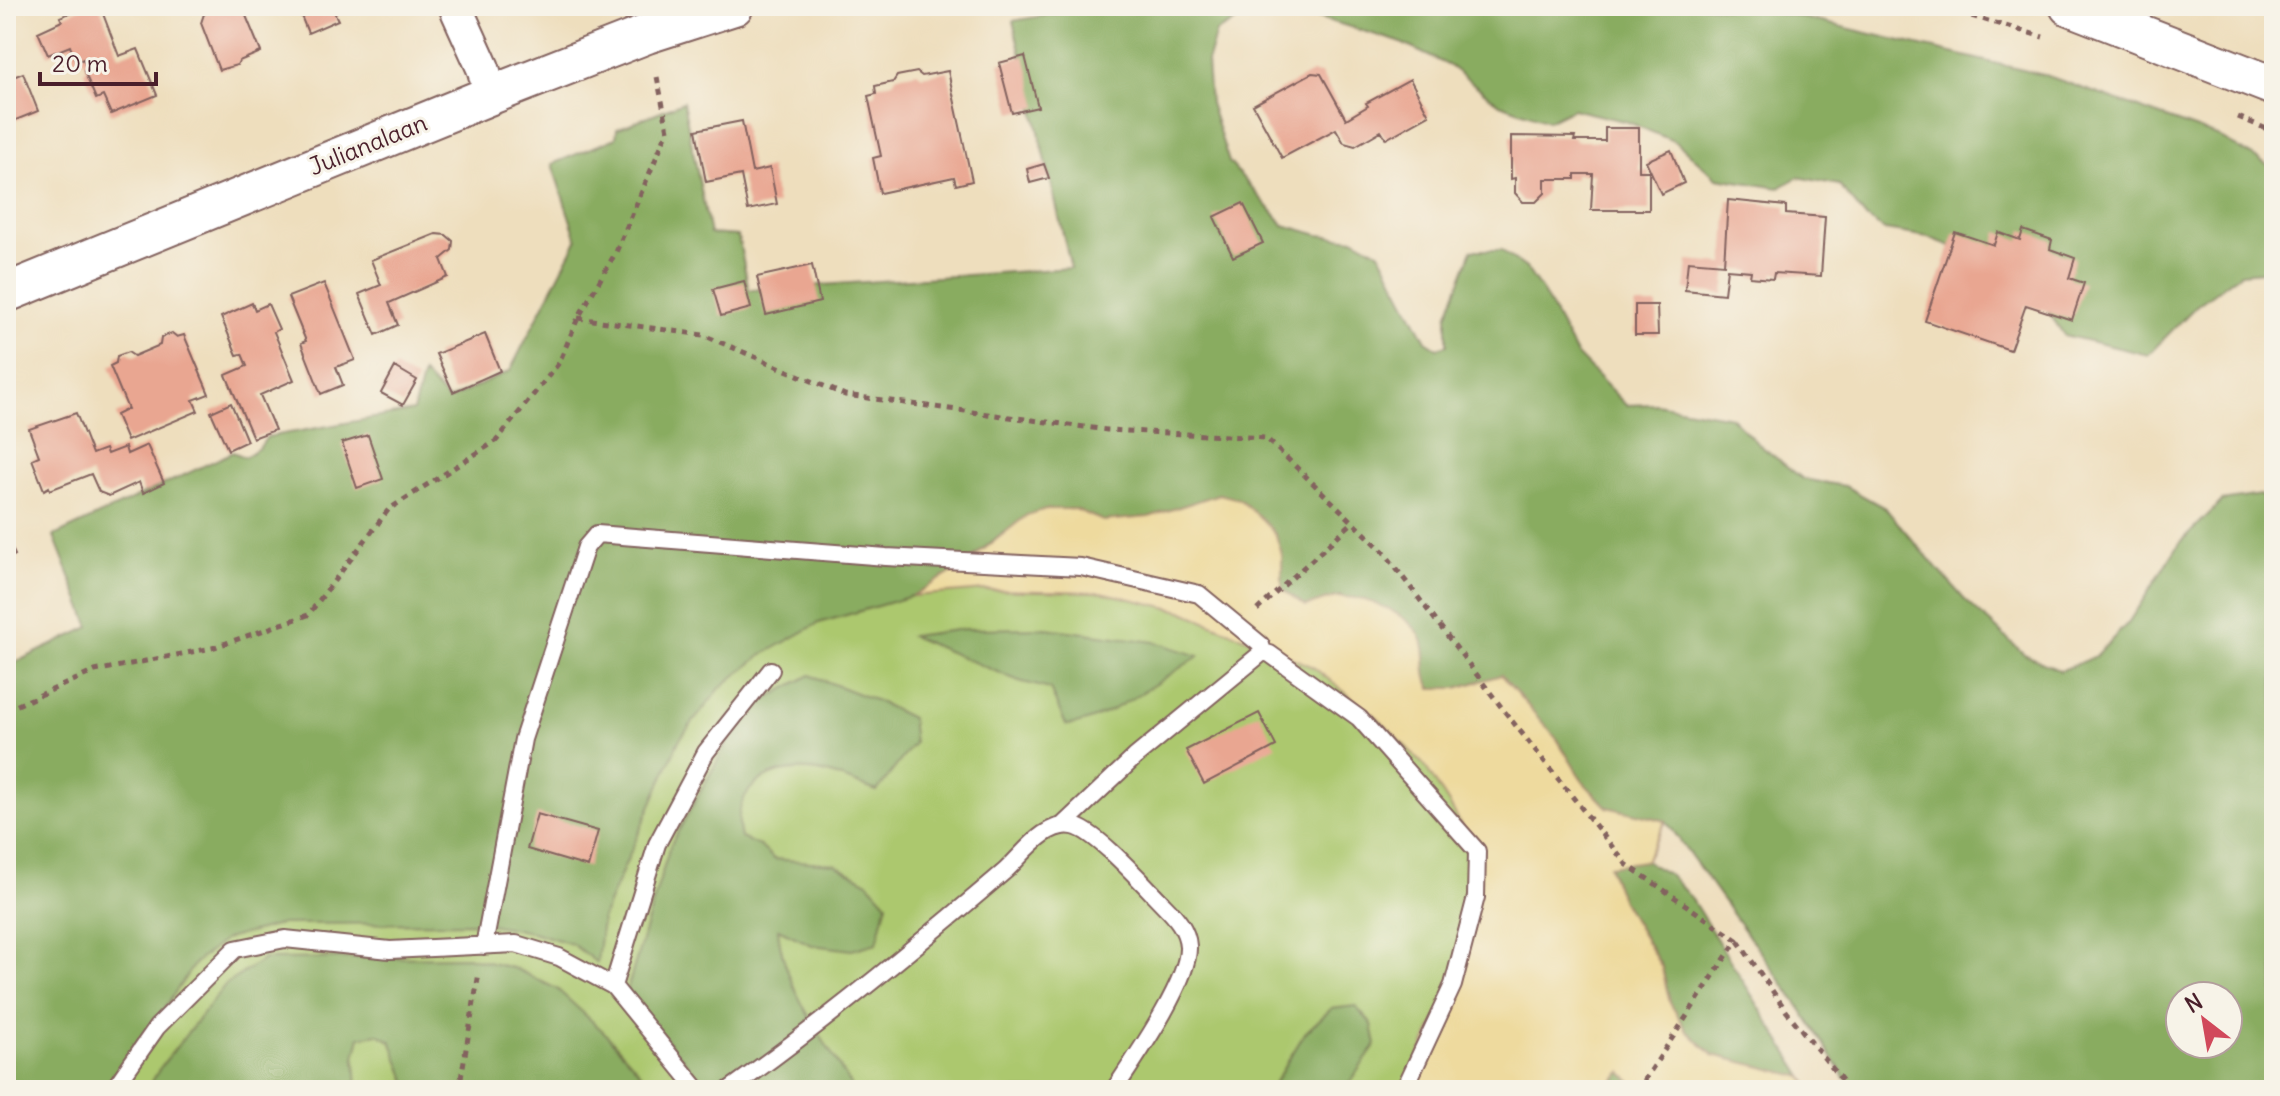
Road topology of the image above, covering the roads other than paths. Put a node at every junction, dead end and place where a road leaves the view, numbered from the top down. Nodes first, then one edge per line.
1 (455, 6) edge
2 (734, 6) edge
3 (2069, 6) edge
4 (2274, 86) edge
5 (491, 95) junction
6 (6, 293) edge
7 (1263, 652) junction
8 (771, 670) dead end
9 (1062, 826) junction
10 (484, 946) junction
11 (613, 986) junction
12 (113, 1090) edge
13 (698, 1090) edge
14 (729, 1090) edge
15 (1114, 1090) edge
16 (1404, 1090) edge

1 - 5 street
2 - 5 street, Julianalaan
3 - 4 street
5 - 6 street, Julianalaan
7 - 9 lane
7 - 10 lane
7 - 16 lane
8 - 11 lane
9 - 14 lane
9 - 15 lane
10 - 11 lane
10 - 12 lane
11 - 13 lane

